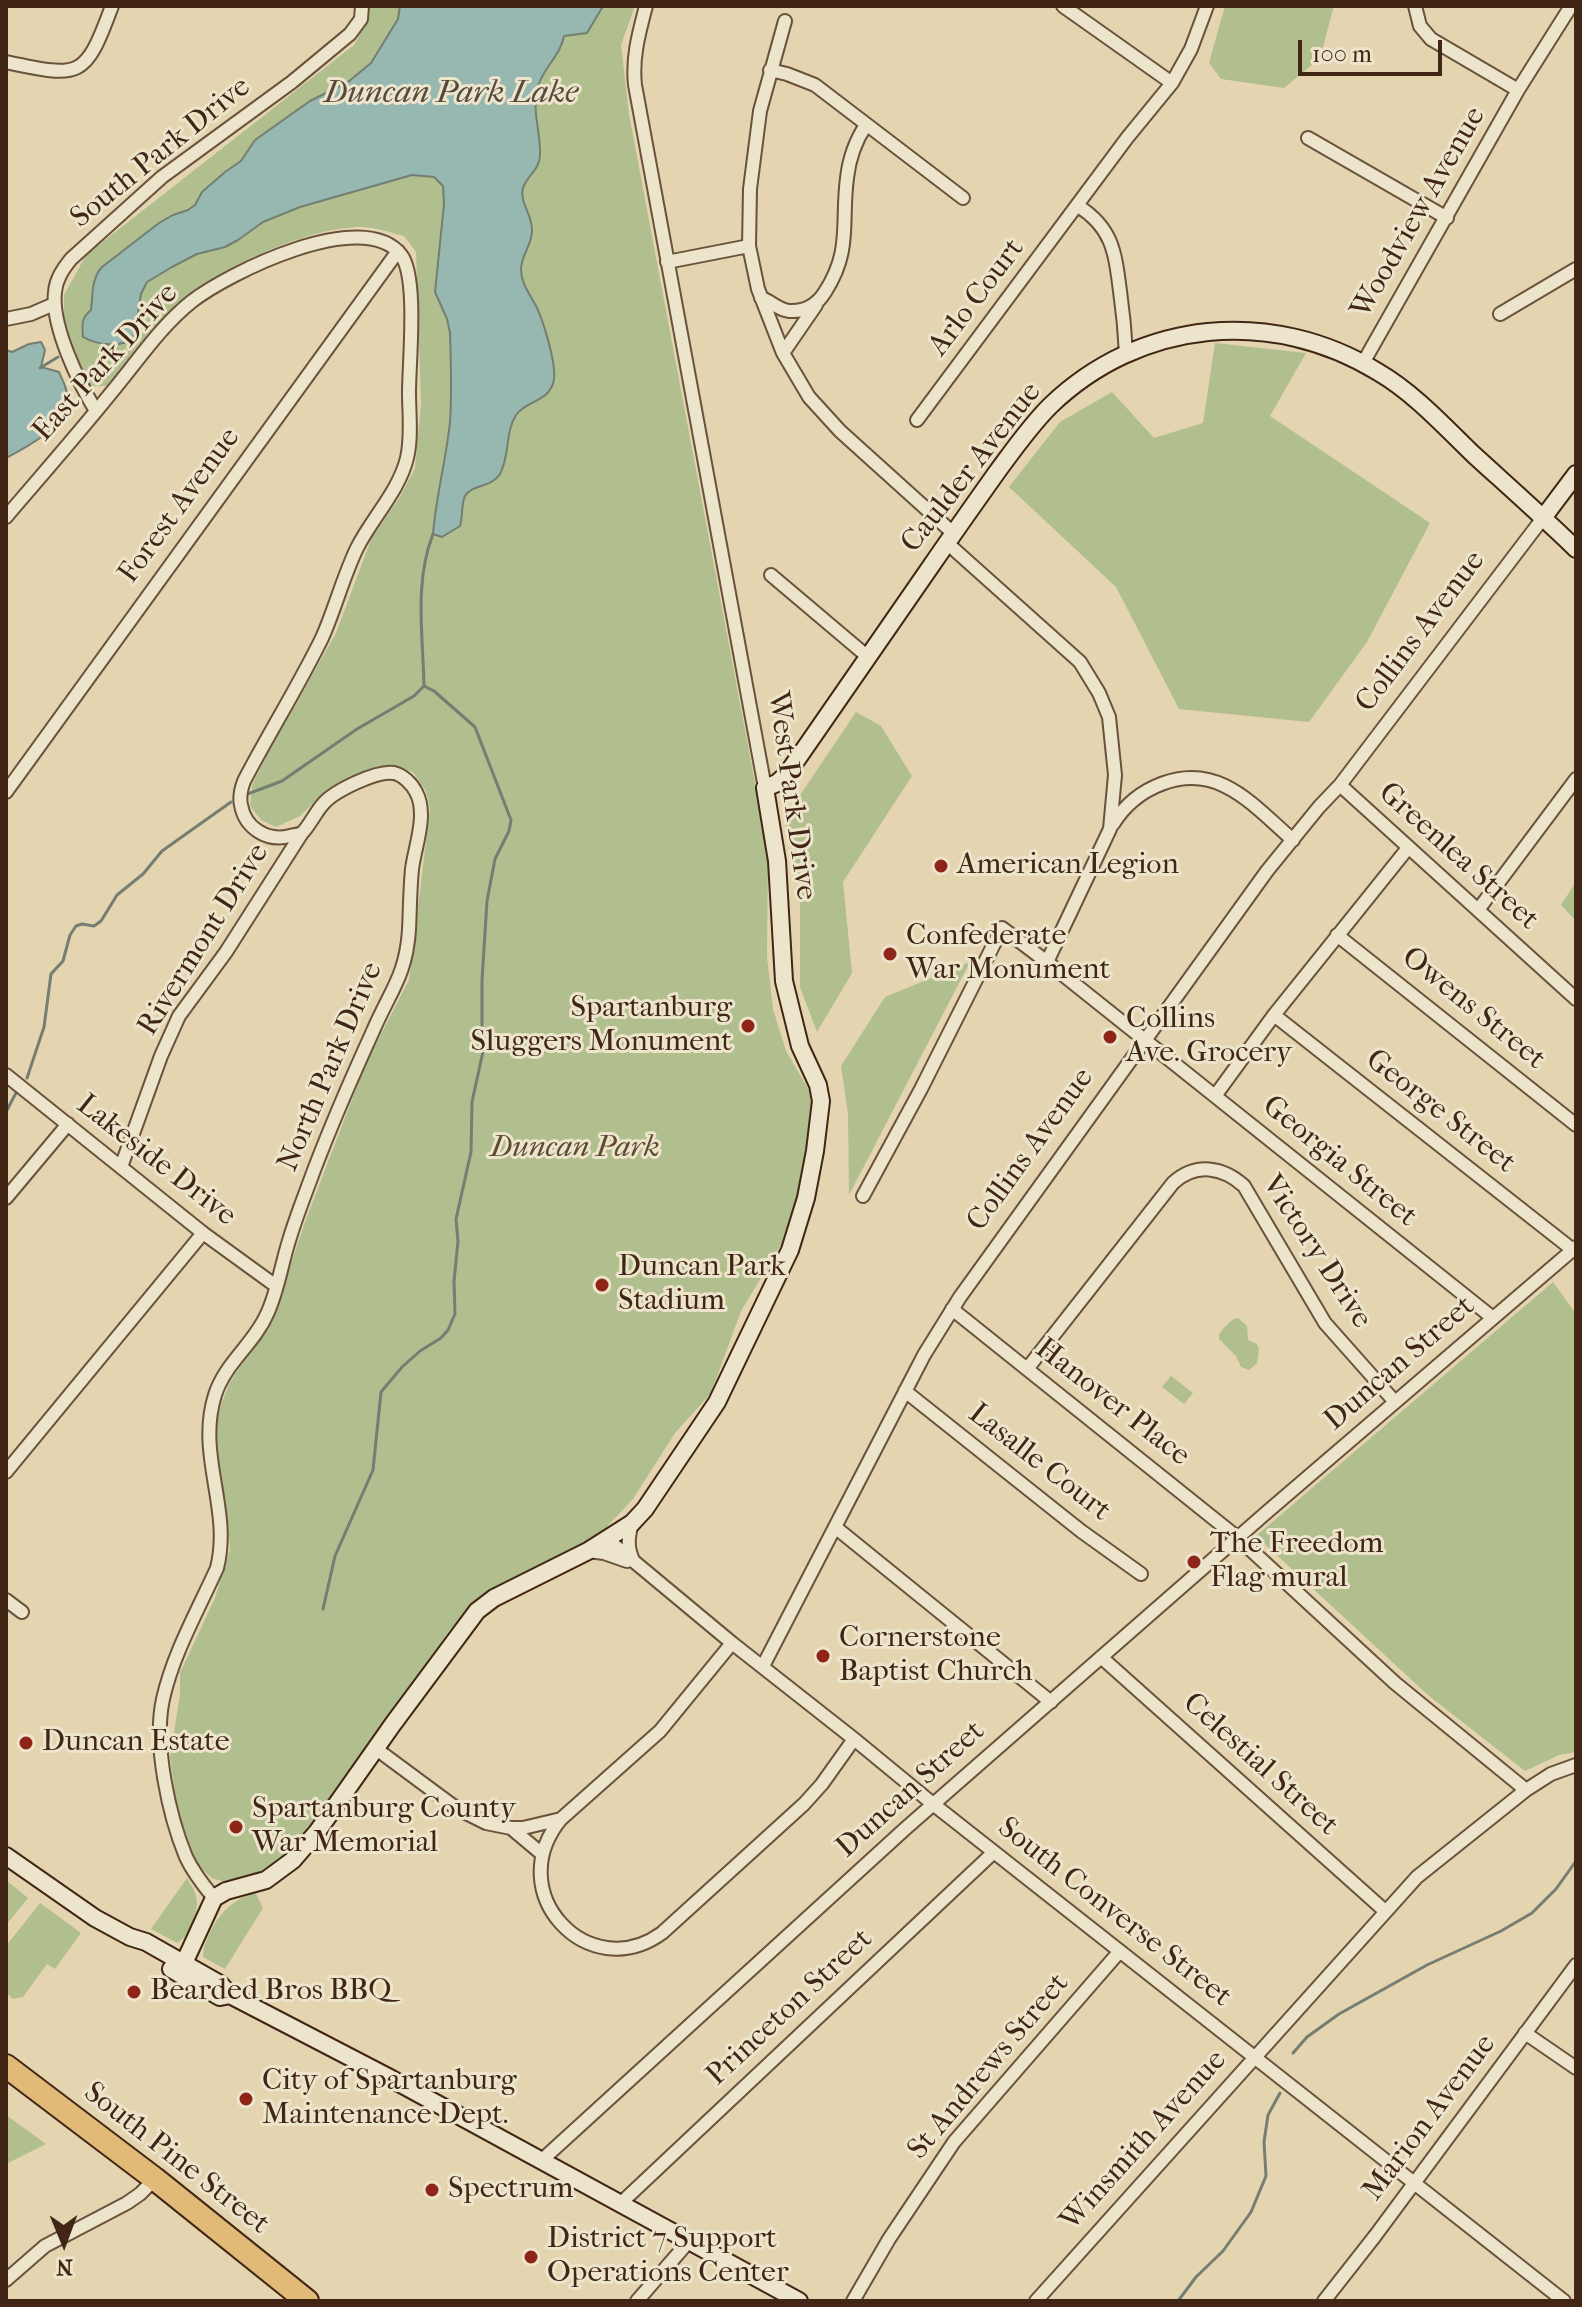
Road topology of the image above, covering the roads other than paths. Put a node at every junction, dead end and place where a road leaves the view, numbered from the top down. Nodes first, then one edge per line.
1 (112, 6) edge
2 (362, 6) edge
3 (646, 6) edge
4 (1063, 6) edge
5 (1207, 6) edge
6 (1415, 6) edge
7 (1571, 6) edge
8 (785, 21) dead end
9 (6, 62) edge
10 (770, 70) junction
11 (1172, 83) junction
12 (1518, 90) junction
13 (866, 125) junction
14 (1308, 138) dead end
15 (963, 198) dead end
16 (1078, 206) junction
17 (1447, 218) junction
18 (749, 246) junction
19 (398, 251) junction
20 (667, 262) junction
21 (1576, 269) edge
22 (761, 298) junction
23 (54, 304) junction
24 (816, 305) junction
25 (1500, 314) dead end
26 (6, 319) edge
27 (783, 353) junction
28 (1126, 354) junction
29 (1363, 363) junction
30 (96, 411) junction
31 (917, 420) dead end
32 (1576, 474) edge
33 (6, 517) edge
34 (1543, 518) junction
35 (950, 538) junction
36 (1576, 549) edge
37 (771, 575) dead end
38 (868, 657) junction
39 (1576, 779) edge
40 (1340, 785) junction
41 (765, 788) junction
42 (6, 792) edge
43 (1110, 829) junction
44 (302, 833) junction
45 (1293, 840) junction
46 (1408, 848) junction
47 (1478, 910) junction
48 (1337, 935) junction
49 (1047, 962) junction
50 (1576, 999) edge
51 (1274, 1015) junction
52 (1145, 1040) junction
53 (6, 1075) edge
54 (1215, 1096) junction
55 (68, 1124) junction
56 (1576, 1125) edge
57 (121, 1167) junction
58 (863, 1196) dead end
59 (6, 1198) edge
60 (203, 1233) junction
61 (1575, 1248) edge
62 (276, 1286) junction
63 (952, 1309) junction
64 (1493, 1318) junction
65 (1027, 1369) junction
66 (905, 1391) junction
67 (1395, 1402) junction
68 (6, 1472) edge
69 (632, 1523) junction
70 (835, 1527) junction
71 (1238, 1538) junction
72 (607, 1539) junction
73 (588, 1551) junction
74 (634, 1563) junction
75 (1141, 1574) dead end
76 (6, 1600) edge
77 (22, 1612) dead end
78 (732, 1643) junction
79 (1101, 1657) junction
80 (763, 1666) junction
81 (1051, 1702) junction
82 (854, 1739) junction
83 (375, 1748) junction
84 (1576, 1765) edge
85 (1526, 1790) junction
86 (933, 1804) junction
87 (561, 1819) junction
88 (511, 1828) junction
89 (994, 1852) junction
90 (542, 1854) junction
91 (6, 1856) edge
92 (214, 1898) junction
93 (1385, 1911) junction
94 (1120, 1951) junction
95 (1576, 1965) edge
96 (181, 1968) junction
97 (1525, 2033) junction
98 (1255, 2058) junction
99 (6, 2066) edge
100 (1576, 2068) edge
101 (542, 2160) junction
102 (155, 2179) junction
103 (1414, 2184) junction
104 (621, 2203) junction
105 (690, 2240) junction
106 (6, 2280) edge
107 (295, 2298) edge
108 (637, 2301) edge
109 (799, 2301) edge
110 (853, 2301) edge
111 (1036, 2301) edge
112 (1324, 2301) edge
113 (1564, 2301) edge

1 - 9 street
2 - 23 street, South Park Drive
3 - 20 street, West Park Drive
4 - 11 street
5 - 11 street, Arlo Court
6 - 12 street
7 - 12 street, Woodview Avenue
8 - 10 street
10 - 13 street
10 - 18 street
11 - 16 street, Arlo Court
12 - 17 street, Woodview Avenue
13 - 15 street
13 - 24 street
14 - 17 street
16 - 28 street
16 - 31 street, Arlo Court
17 - 29 street, Woodview Avenue
18 - 20 street
18 - 22 street
19 - 30 street, East Park Drive
19 - 42 street, Forest Avenue
19 - 44 street
20 - 41 street, West Park Drive
21 - 25 street
22 - 24 street
22 - 27 street
23 - 26 street
23 - 30 street
24 - 27 street
27 - 35 street
28 - 29 street, Caulder Avenue
28 - 35 street, Caulder Avenue
29 - 34 street, Caulder Avenue
30 - 33 street, East Park Drive
32 - 34 street, Collins Avenue
34 - 36 street, Caulder Avenue
34 - 40 street, Collins Avenue
35 - 38 street, Caulder Avenue
35 - 43 street
37 - 38 street
38 - 41 street, Caulder Avenue
39 - 47 street
40 - 45 street, Collins Avenue
40 - 46 street, Greenlea Street
41 - 69 street, West Park Drive
43 - 45 street
43 - 49 street
44 - 57 street, Rivermont Drive
44 - 62 street, North Park Drive
45 - 52 street, Collins Avenue
46 - 47 street, Greenlea Street
46 - 48 street
47 - 50 street, Greenlea Street
48 - 51 street
48 - 56 street, Owens Street
49 - 52 street, Georgia Street
49 - 58 street, Georgia Street
51 - 54 street
51 - 61 street, George Street
52 - 54 street, Georgia Street
52 - 63 street, Collins Avenue
53 - 55 street, Lakeside Drive
54 - 64 street, Georgia Street
55 - 57 street, Lakeside Drive
55 - 59 street
57 - 60 street, Lakeside Drive
60 - 62 street, Lakeside Drive
60 - 68 street
61 - 64 street, Duncan Street
62 - 92 street, North Park Drive
63 - 65 street, Hanover Place
63 - 66 street, Collins Avenue
64 - 67 street, Duncan Street
65 - 67 street, Victory Drive
65 - 71 street, Hanover Place
66 - 70 street, Collins Avenue
66 - 75 street, Lasalle Court
67 - 71 street, Duncan Street
69 - 72 street, West Park Drive
69 - 74 street
70 - 80 street, Collins Avenue
70 - 81 street
71 - 79 street, Duncan Street
71 - 85 street, Hanover Place
72 - 73 street, West Park Drive
72 - 74 street, South Converse Street
73 - 74 street, South Converse Street
73 - 83 street, West Park Drive
74 - 78 street, South Converse Street
76 - 77 street
78 - 80 street, South Converse Street
78 - 87 street
79 - 81 street, Duncan Street
79 - 93 street, Celestial Street
80 - 82 street, South Converse Street
81 - 86 street, Duncan Street
82 - 86 street, South Converse Street
82 - 90 street
83 - 88 street
83 - 92 street, West Park Drive
84 - 85 street, Winsmith Avenue
85 - 93 street, Winsmith Avenue
86 - 89 street, South Converse Street
86 - 101 street, Duncan Street
87 - 88 street
87 - 90 street
88 - 90 street
89 - 94 street, South Converse Street
89 - 104 street, Princeton Street
91 - 96 street
92 - 96 street
93 - 98 street, Winsmith Avenue
94 - 98 street, South Converse Street
94 - 110 street, St Andrews Street
95 - 97 street, Marion Avenue
96 - 101 street
97 - 100 street
97 - 103 street, Marion Avenue
98 - 103 street, South Converse Street
98 - 111 street, Winsmith Avenue
99 - 102 highway, South Pine Street
101 - 104 street
102 - 106 street
102 - 107 highway, South Pine Street
103 - 112 street, Marion Avenue
103 - 113 street, South Converse Street
104 - 105 street
105 - 108 street
105 - 109 street

